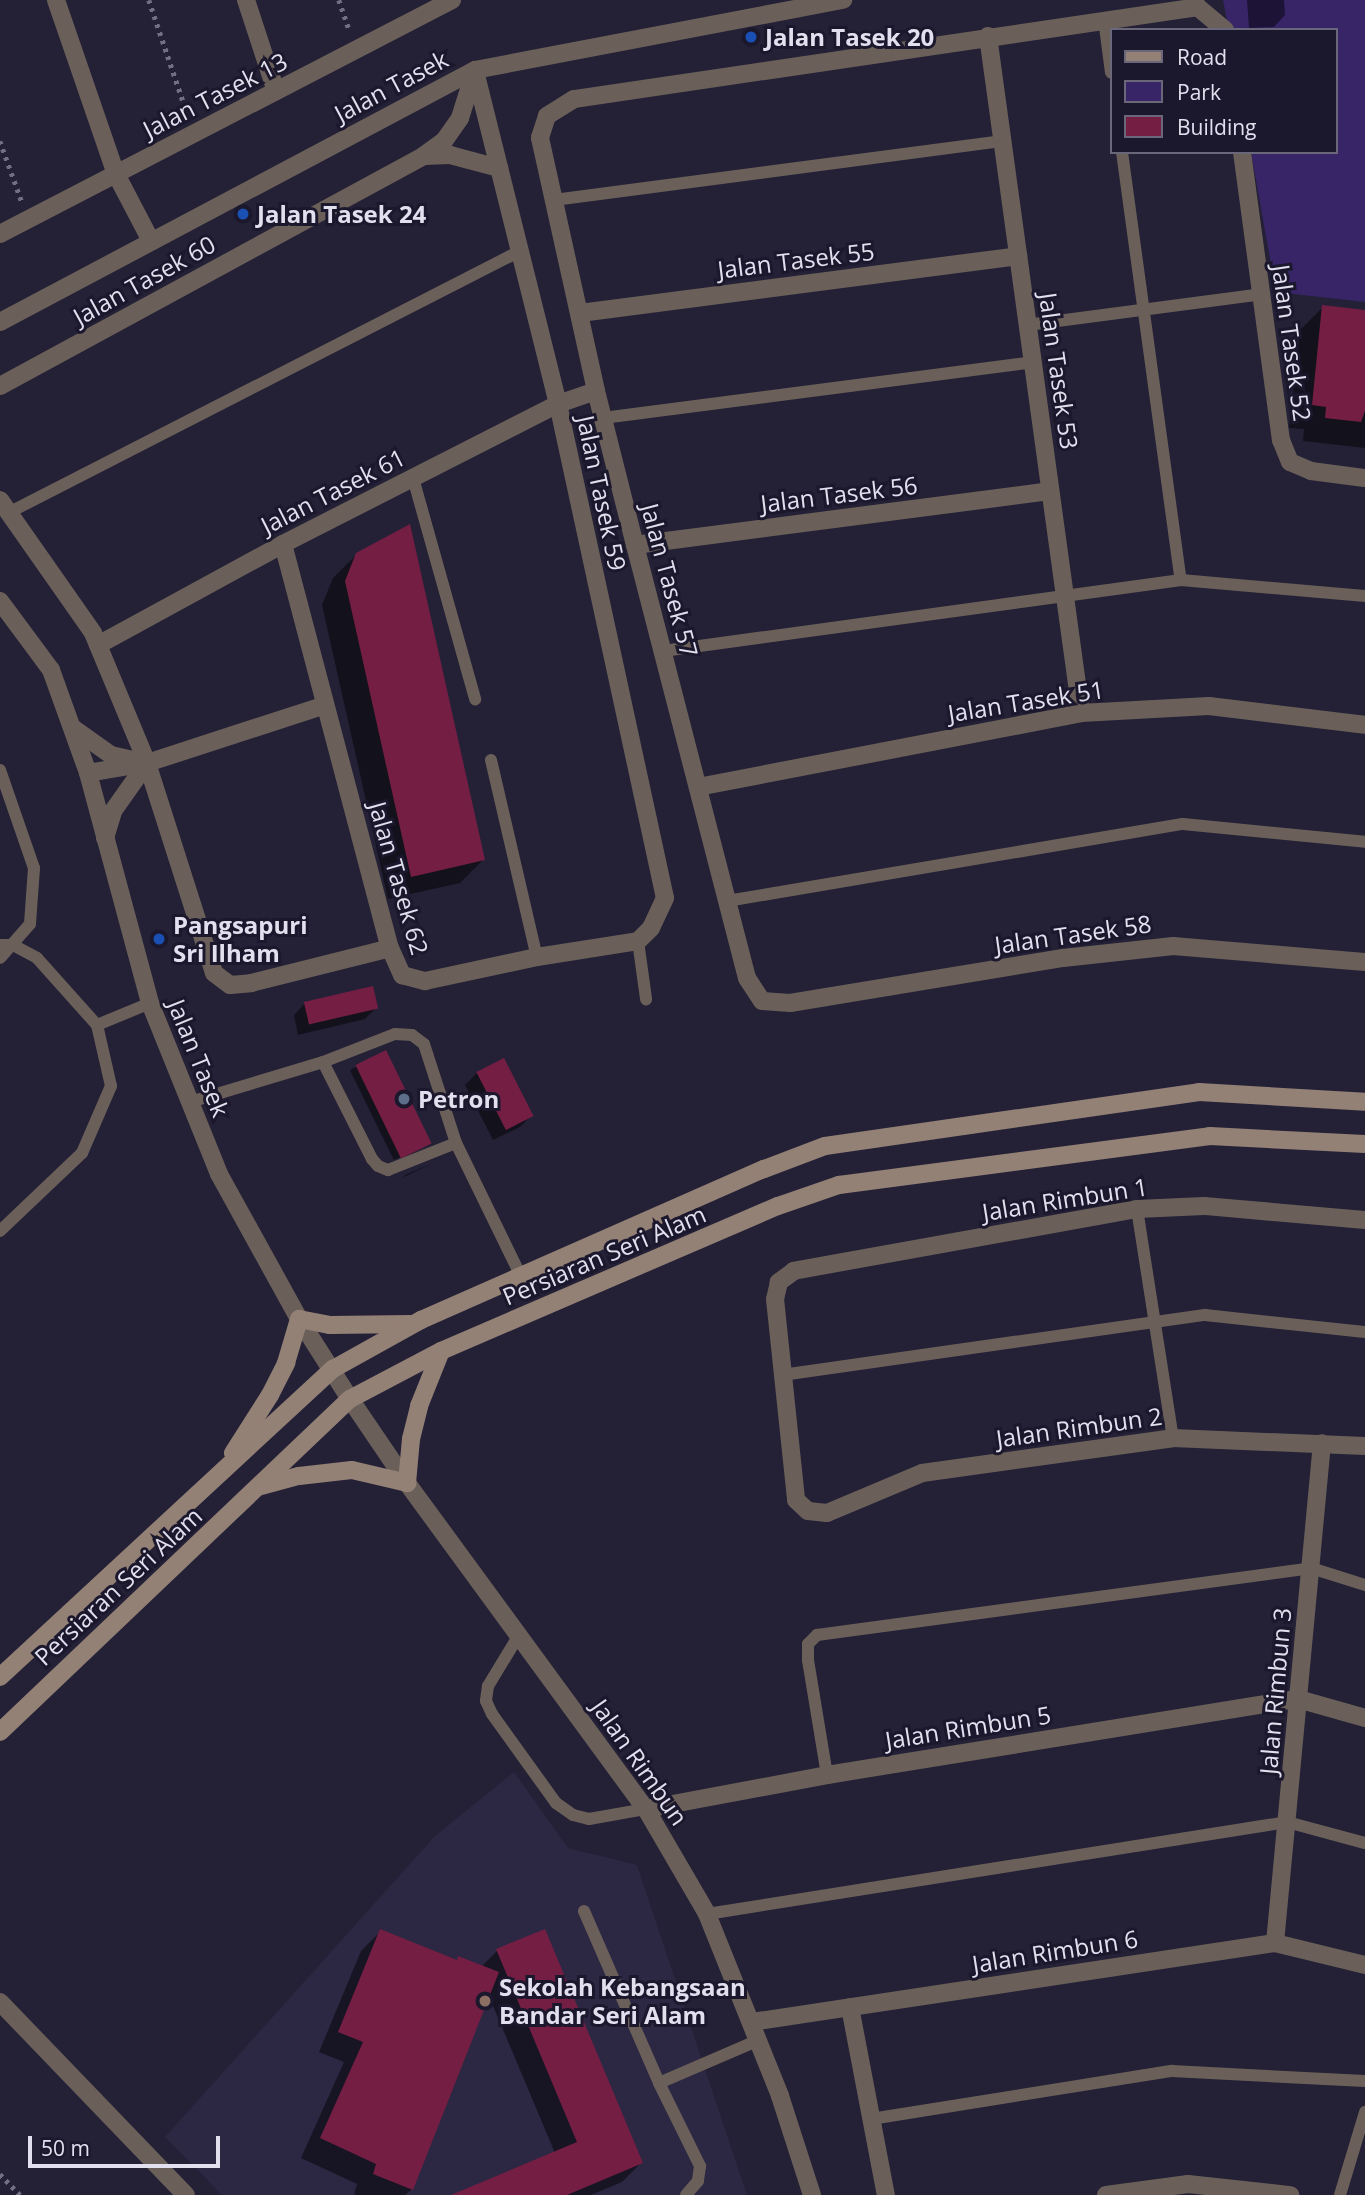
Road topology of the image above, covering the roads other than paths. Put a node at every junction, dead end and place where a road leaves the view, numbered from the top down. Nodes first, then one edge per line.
1 (56, 0) edge
2 (247, 0) edge
3 (452, 0) edge
4 (843, 0) edge
5 (1104, 19) junction
6 (1225, 28) edge
7 (988, 36) junction
8 (1110, 66) edge
9 (475, 70) junction
10 (276, 91) junction
11 (1003, 141) junction
12 (1122, 154) edge
13 (1242, 154) edge
14 (423, 156) junction
15 (499, 168) junction
16 (116, 174) junction
17 (554, 200) junction
18 (0, 234) edge
19 (151, 241) junction
20 (520, 251) junction
21 (1018, 256) junction
22 (1261, 294) junction
23 (1144, 309) junction
24 (580, 313) junction
25 (0, 322) edge
26 (1027, 325) junction
27 (1032, 362) junction
28 (0, 386) edge
29 (596, 391) junction
30 (558, 404) junction
31 (603, 418) junction
32 (413, 478) junction
33 (1365, 478) edge
34 (1050, 491) junction
35 (4, 507) edge
36 (283, 544) junction
37 (635, 545) junction
38 (1181, 580) junction
39 (1365, 596) edge
40 (1065, 598) junction
41 (0, 601) edge
42 (98, 645) junction
43 (663, 650) junction
44 (475, 699) dead end
45 (325, 705) junction
46 (1081, 713) junction
47 (1365, 725) edge
48 (71, 726) junction
49 (491, 760) dead end
50 (148, 763) junction
51 (0, 770) edge
52 (88, 773) junction
53 (698, 786) junction
54 (104, 839) junction
55 (1365, 842) edge
56 (727, 901) junction
57 (638, 941) junction
58 (7, 945) edge
59 (390, 948) junction
60 (537, 957) junction
61 (0, 958) edge
62 (1365, 962) edge
63 (646, 999) dead end
64 (150, 1003) junction
65 (790, 1003) joint
66 (97, 1025) junction
67 (323, 1062) junction
68 (190, 1102) junction
69 (1365, 1102) edge
70 (456, 1143) junction
71 (1365, 1143) edge
72 (1137, 1209) junction
73 (1365, 1220) edge
74 (0, 1231) edge
75 (521, 1276) junction
76 (299, 1319) junction
77 (1155, 1322) junction
78 (414, 1324) junction
79 (1365, 1332) edge
80 (441, 1352) junction
81 (333, 1368) junction
82 (782, 1375) junction
83 (350, 1399) junction
84 (1172, 1438) junction
85 (1322, 1443) junction
86 (1365, 1446) edge
87 (218, 1476) junction
88 (407, 1483) junction
89 (259, 1486) junction
90 (1311, 1569) junction
91 (1365, 1585) edge
92 (519, 1635) junction
93 (0, 1677) edge
94 (1298, 1699) junction
95 (1365, 1717) edge
96 (0, 1732) edge
97 (827, 1775) junction
98 (646, 1808) junction
99 (1287, 1822) junction
100 (1365, 1843) edge
101 (584, 1911) dead end
102 (707, 1914) junction
103 (1275, 1943) junction
104 (1365, 1965) edge
105 (0, 2003) edge
106 (850, 2007) junction
107 (752, 2022) junction
108 (759, 2040) junction
109 (1365, 2081) edge
110 (659, 2083) junction
111 (1365, 2112) edge
112 (871, 2119) junction
113 (186, 2195) edge
114 (685, 2195) edge
115 (812, 2195) edge
116 (886, 2195) edge
117 (1106, 2195) edge
118 (1290, 2195) edge
119 (1340, 2195) edge

1 - 16 street
2 - 10 street
3 - 10 street, Jalan Tasek 13
4 - 9 street, Jalan Tasek
5 - 6 street
5 - 7 street
5 - 8 lane
7 - 11 street, Jalan Tasek 53
7 - 17 street, Jalan Tasek 57
9 - 14 street, Jalan Tasek 60
9 - 15 street, Jalan Tasek 59
9 - 19 street, Jalan Tasek
10 - 16 street, Jalan Tasek 13
11 - 17 lane
11 - 21 street, Jalan Tasek 53
12 - 23 lane
13 - 22 street, Jalan Tasek 52
14 - 15 street
14 - 28 street, Jalan Tasek 60
15 - 20 street, Jalan Tasek 59
16 - 18 street, Jalan Tasek 13
16 - 19 street
17 - 24 street, Jalan Tasek 57
19 - 25 street, Jalan Tasek
20 - 30 street, Jalan Tasek 59
20 - 35 lane
21 - 24 street, Jalan Tasek 55
21 - 26 street, Jalan Tasek 53
22 - 23 lane
22 - 33 street, Jalan Tasek 52
23 - 26 lane
23 - 38 lane
24 - 29 street, Jalan Tasek 57
26 - 27 street, Jalan Tasek 53
27 - 31 lane
27 - 34 street, Jalan Tasek 53
29 - 30 street, Jalan Tasek 61
29 - 31 street, Jalan Tasek 57
30 - 32 street, Jalan Tasek 61
30 - 57 street, Jalan Tasek 59
31 - 37 street, Jalan Tasek 57
32 - 36 street, Jalan Tasek 61
32 - 44 lane
34 - 37 street, Jalan Tasek 56
34 - 40 street, Jalan Tasek 53
35 - 42 street
36 - 42 street, Jalan Tasek 61
36 - 45 street, Jalan Tasek 62
37 - 43 street, Jalan Tasek 57
38 - 39 lane
38 - 40 lane
40 - 43 lane
40 - 46 street, Jalan Tasek 53
41 - 48 street, Jalan Tasek
42 - 50 street
43 - 53 street, Jalan Tasek 57
45 - 50 street
45 - 59 street, Jalan Tasek 62
46 - 47 street, Jalan Tasek 51
46 - 53 street, Jalan Tasek 51
48 - 50 street
48 - 52 street, Jalan Tasek
49 - 60 lane
50 - 52 street
50 - 54 street
50 - 59 street
51 - 58 lane
52 - 54 street, Jalan Tasek
53 - 56 street, Jalan Tasek 57
54 - 64 street, Jalan Tasek
55 - 56 lane
56 - 65 street, Jalan Tasek 57
57 - 60 street, Jalan Tasek 62
57 - 63 lane
58 - 61 lane
58 - 66 lane
59 - 60 street, Jalan Tasek 62
62 - 65 street, Jalan Tasek 58
64 - 66 lane
64 - 68 street, Jalan Tasek
66 - 74 lane
67 - 68 lane
67 - 70 lane
67 - 70 lane
68 - 76 street, Jalan Tasek
69 - 75 main road, Persiaran Seri Alam
70 - 75 lane
71 - 80 main road, Persiaran Seri Alam
72 - 73 street, Jalan Rimbun 1
72 - 77 lane
72 - 82 street, Jalan Rimbun 1
75 - 78 main road, Persiaran Seri Alam
76 - 78 main road
76 - 81 street, Jalan Tasek
76 - 87 main road
77 - 79 lane
77 - 82 lane
77 - 84 lane
78 - 81 main road, Persiaran Seri Alam
80 - 83 main road, Persiaran Seri Alam
80 - 88 main road
81 - 83 street, Jalan Tasek
81 - 87 main road, Persiaran Seri Alam
82 - 84 street, Jalan Rimbun 2
83 - 88 street, Jalan Rimbun
83 - 89 main road, Persiaran Seri Alam
84 - 85 street, Jalan Rimbun 2
85 - 86 street, Jalan Rimbun 2
85 - 90 street, Jalan Rimbun 3
87 - 93 main road, Persiaran Seri Alam
88 - 89 main road
88 - 92 street, Jalan Rimbun
89 - 96 main road, Persiaran Seri Alam
90 - 91 lane
90 - 94 street, Jalan Rimbun 3
90 - 97 lane
92 - 98 street, Jalan Rimbun
92 - 98 lane
94 - 95 street
94 - 97 street, Jalan Rimbun 5
94 - 99 street, Jalan Rimbun 3
97 - 98 street, Jalan Rimbun 5
98 - 102 street, Jalan Rimbun
99 - 100 lane
99 - 102 lane
99 - 103 street, Jalan Rimbun 3
101 - 110 lane
102 - 107 street, Jalan Rimbun
103 - 104 street, Jalan Rimbun 6
103 - 106 street, Jalan Rimbun 6
105 - 113 street
106 - 107 street, Jalan Rimbun 6
106 - 112 street
107 - 108 street, Jalan Rimbun
108 - 110 lane
108 - 115 street, Jalan Rimbun
109 - 112 lane
110 - 114 lane
111 - 119 lane
112 - 116 street
117 - 118 street

